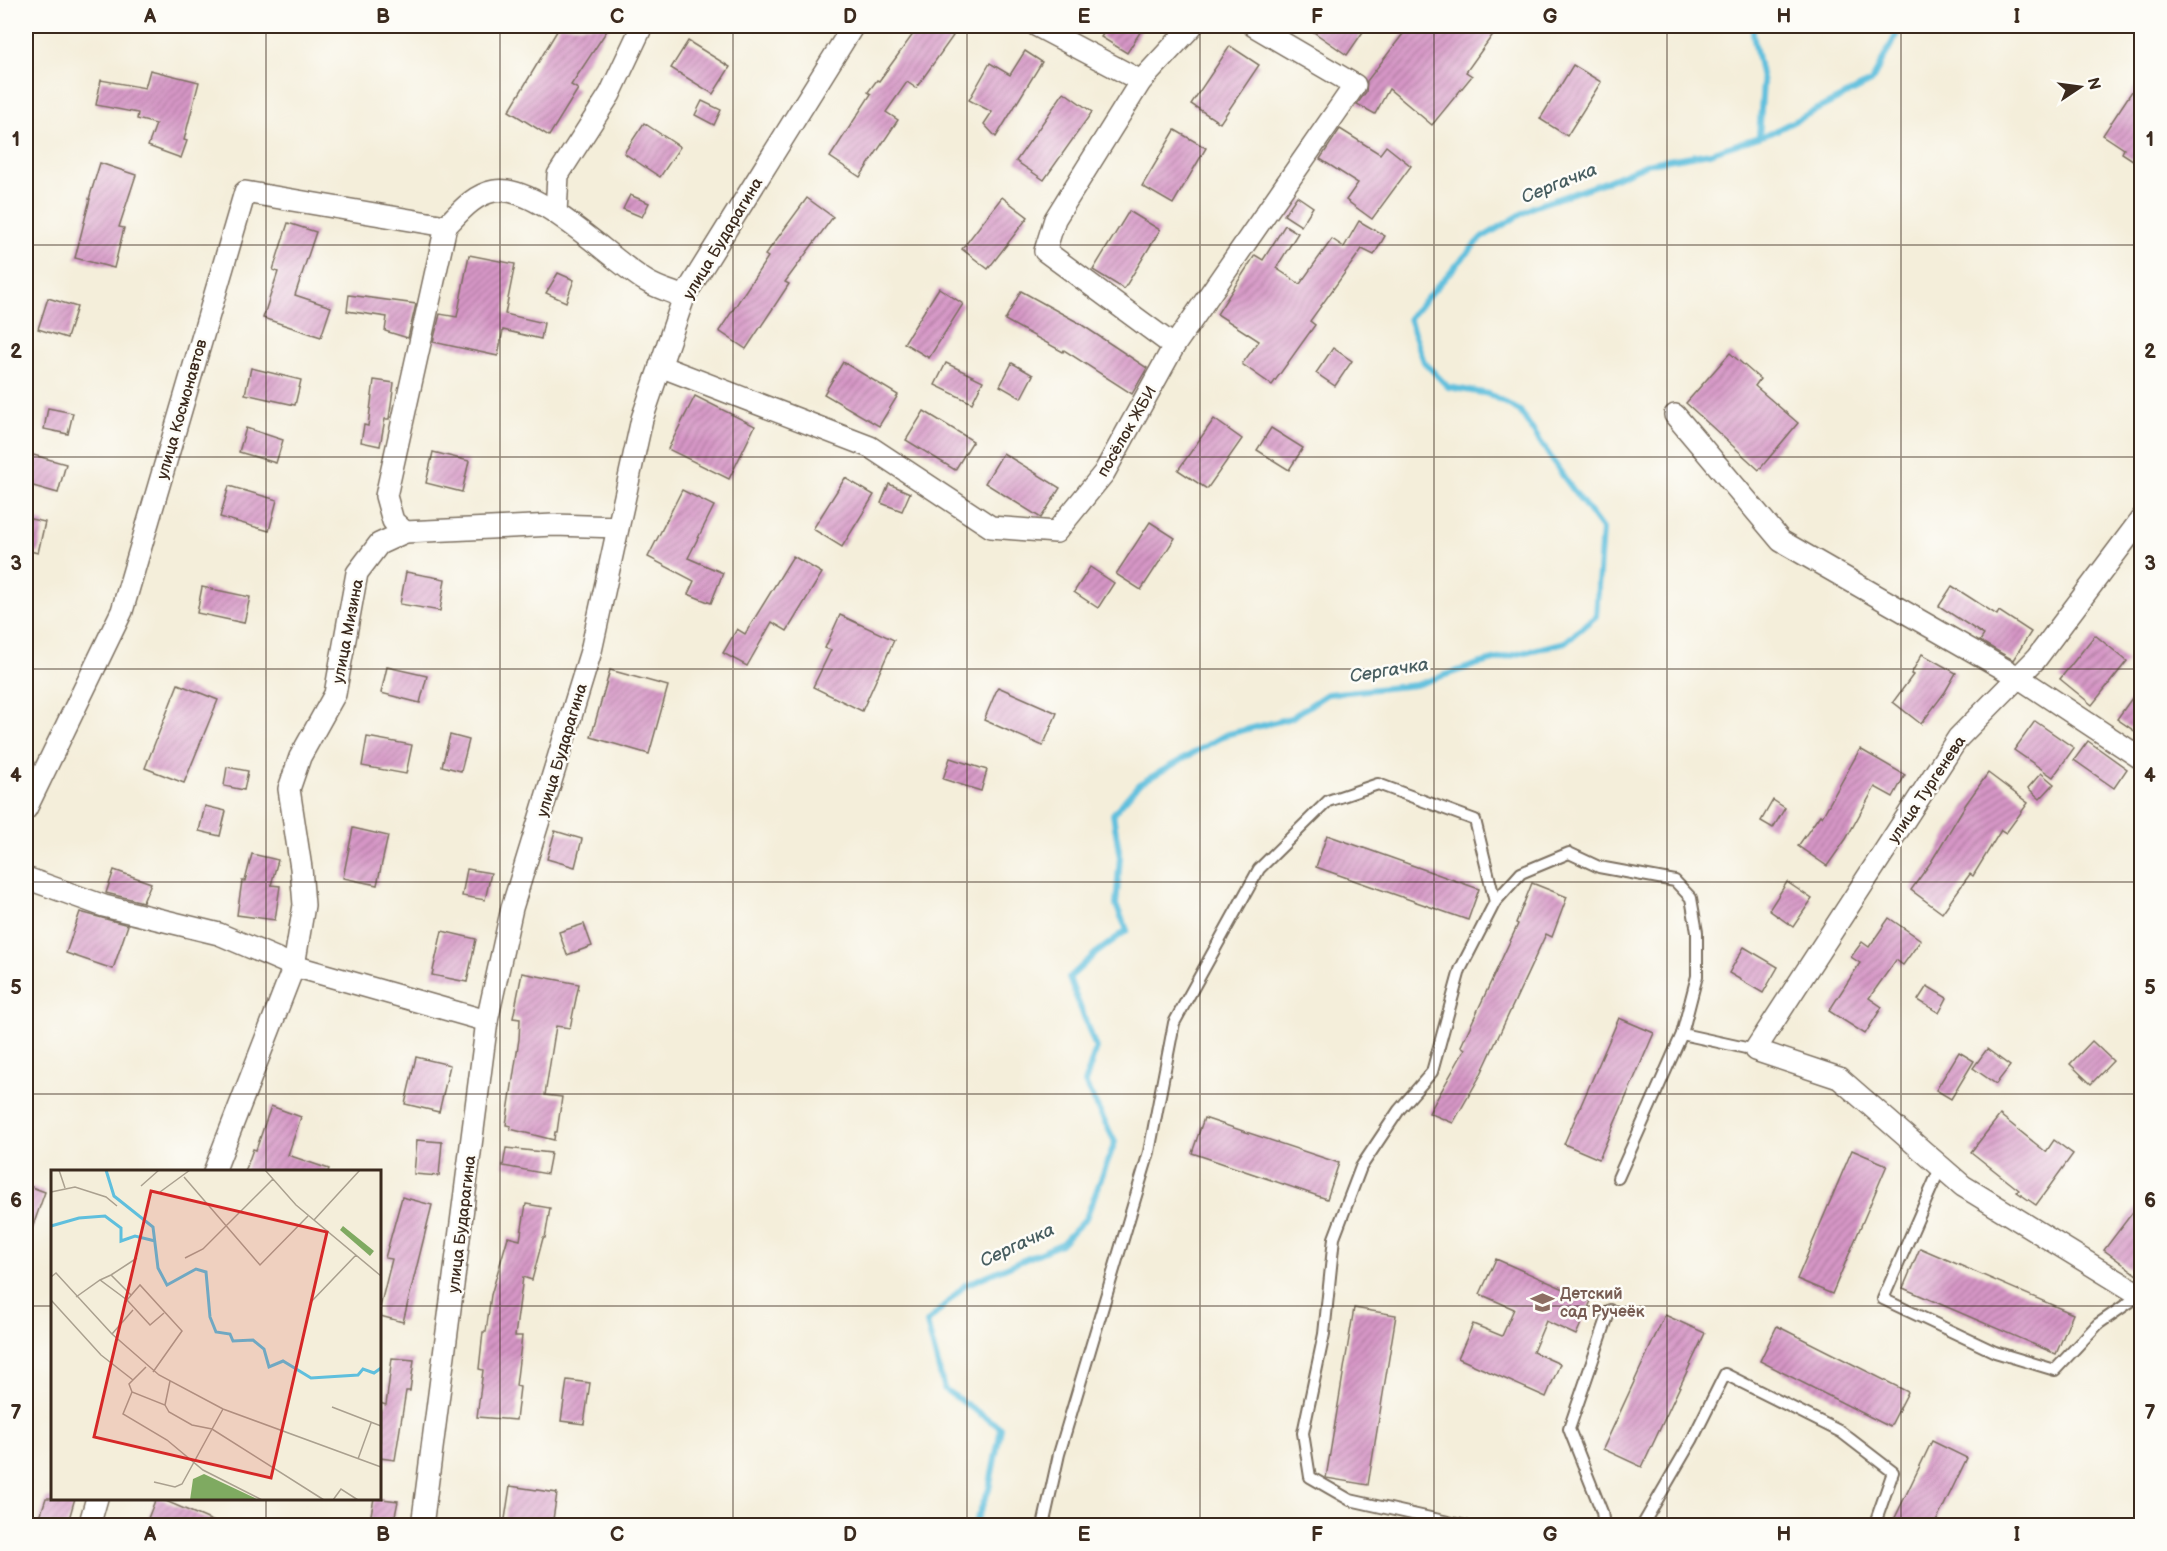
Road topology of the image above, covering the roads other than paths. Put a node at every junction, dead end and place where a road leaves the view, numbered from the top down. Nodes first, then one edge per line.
1 (642, 26) edge
2 (853, 26) edge
3 (1037, 26) edge
4 (1192, 26) edge
5 (1261, 27) edge
6 (1141, 81) junction
7 (556, 213) junction
8 (446, 226) junction
9 (684, 297) junction
10 (1174, 346) junction
11 (660, 366) junction
12 (1676, 415) dead end
13 (2142, 518) edge
14 (618, 527) junction
15 (405, 532) junction
16 (2018, 677) junction
17 (2142, 759) edge
18 (26, 809) edge
19 (26, 878) edge
20 (1494, 902) junction
21 (294, 966) junction
22 (488, 1021) junction
23 (1682, 1034) junction
24 (1755, 1050) junction
25 (1941, 1167) junction
26 (215, 1170) edge
27 (1618, 1178) dead end
28 (2141, 1295) edge
29 (1610, 1310) dead end
30 (96, 1500) edge
31 (88, 1526) edge
32 (422, 1526) edge
33 (1043, 1526) edge
34 (1466, 1526) edge
35 (1604, 1526) edge
36 (1642, 1526) edge
37 (1874, 1526) edge

1 - 7 street
2 - 9 street, улица Бударагина
3 - 6 street
4 - 6 street
5 - 10 street, посёлок ЖБИ
6 - 10 street
7 - 8 street
7 - 9 street
8 - 15 street
8 - 18 street, улица Космонавтов
9 - 11 street, улица Бударагина
10 - 11 street, посёлок ЖБИ
11 - 14 street, улица Бударагина
12 - 16 street
13 - 16 street, улица Тургенева
14 - 15 street
14 - 22 street, улица Бударагина
15 - 21 street, улица Мизина
16 - 17 street
16 - 24 street, улица Тургенева
19 - 21 street
20 - 23 lane
20 - 33 lane
20 - 34 lane
21 - 22 street
21 - 26 street, улица Мизина
22 - 32 street, улица Бударагина
23 - 24 lane
23 - 27 lane
24 - 25 street
25 - 28 street
25 - 28 lane
29 - 35 lane
30 - 31 street
36 - 37 lane

